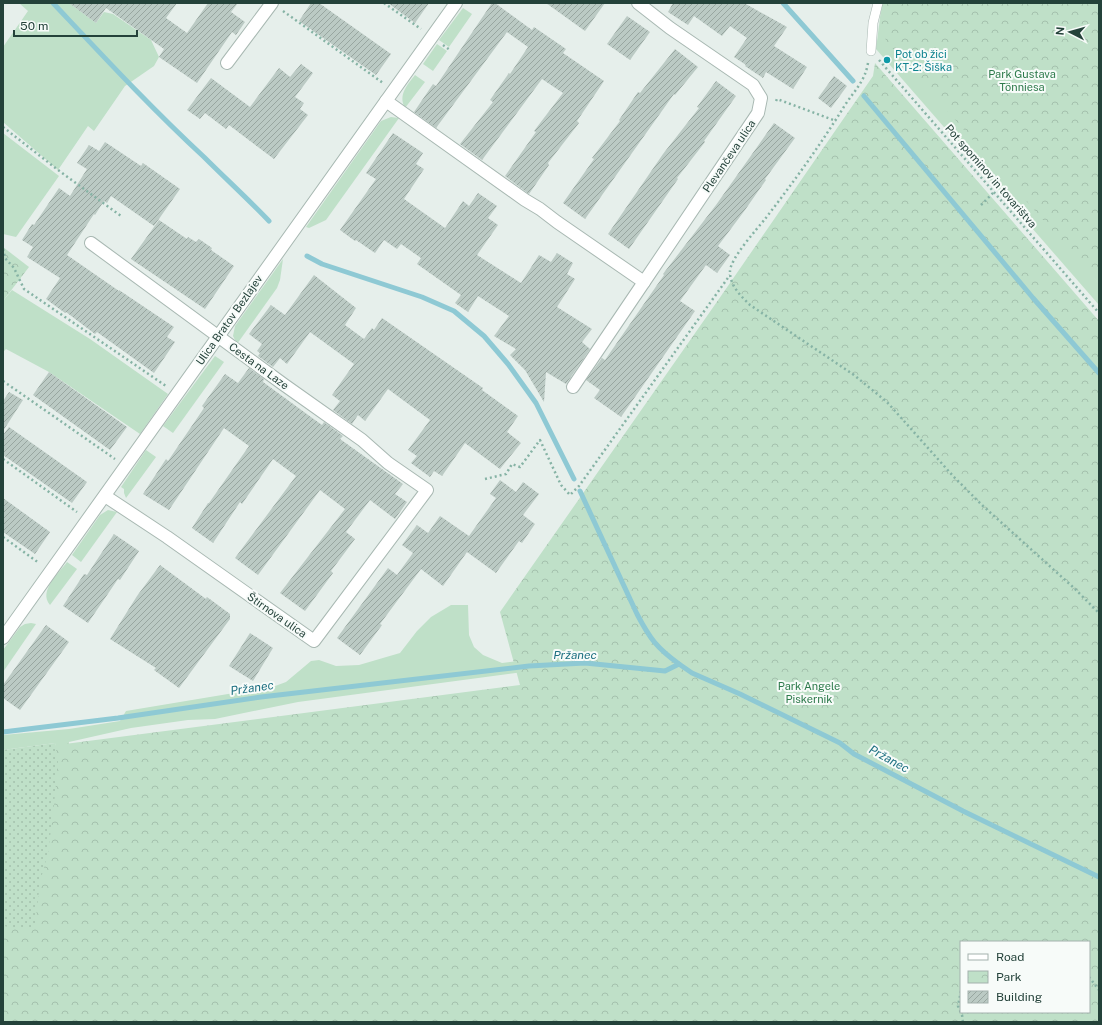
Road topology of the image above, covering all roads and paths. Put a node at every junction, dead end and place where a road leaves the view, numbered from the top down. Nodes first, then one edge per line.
1 (272, 3) edge
2 (384, 3) edge
3 (456, 3) edge
4 (638, 3) edge
5 (878, 3) edge
6 (297, 21) dead end
7 (432, 37) junction
8 (450, 50) dead end
9 (871, 51) junction
10 (228, 63) dead end
11 (388, 87) dead end
12 (386, 101) junction
13 (758, 113) junction
14 (836, 121) junction
15 (3, 127) edge
16 (994, 192) junction
17 (981, 205) dead end
18 (121, 216) dead end
19 (91, 243) dead end
20 (3, 249) edge
21 (730, 275) junction
22 (644, 282) junction
23 (1099, 313) edge
24 (218, 336) junction
25 (3, 381) edge
26 (573, 387) dead end
27 (169, 388) dead end
28 (3, 459) edge
29 (118, 462) dead end
30 (485, 479) dead end
31 (427, 490) joint
32 (105, 496) junction
33 (81, 514) dead end
34 (3, 537) edge
35 (51, 571) junction
36 (1099, 613) edge
37 (3, 638) edge
38 (1090, 978) edge
39 (1099, 990) edge
40 (960, 996) edge
41 (960, 1010) edge

1 - 10 street
2 - 7 path
3 - 7 street, Ulica Bratov Bezlajev
4 - 13 street, Plevančeva ulica
5 - 9 lane
6 - 11 path
7 - 8 path
7 - 12 street, Ulica Bratov Bezlajev
9 - 14 path
9 - 16 path, Pot spominov in tovarištva
12 - 22 street
12 - 24 street, Ulica Bratov Bezlajev
13 - 14 path
13 - 22 street, Plevančeva ulica
14 - 21 path
15 - 18 path
16 - 17 path
16 - 23 path, Pot spominov in tovarištva
19 - 24 street, Cesta na Laze
20 - 27 path
21 - 30 path
21 - 36 path
22 - 26 street, Plevančeva ulica
24 - 31 street, Cesta na Laze
24 - 32 street, Ulica Bratov Bezlajev
25 - 29 path
28 - 33 path
31 - 32 street, Štirnova ulica
32 - 35 street, Ulica Bratov Bezlajev
34 - 35 path
35 - 37 street, Ulica Bratov Bezlajev
38 - 39 path
40 - 41 path

